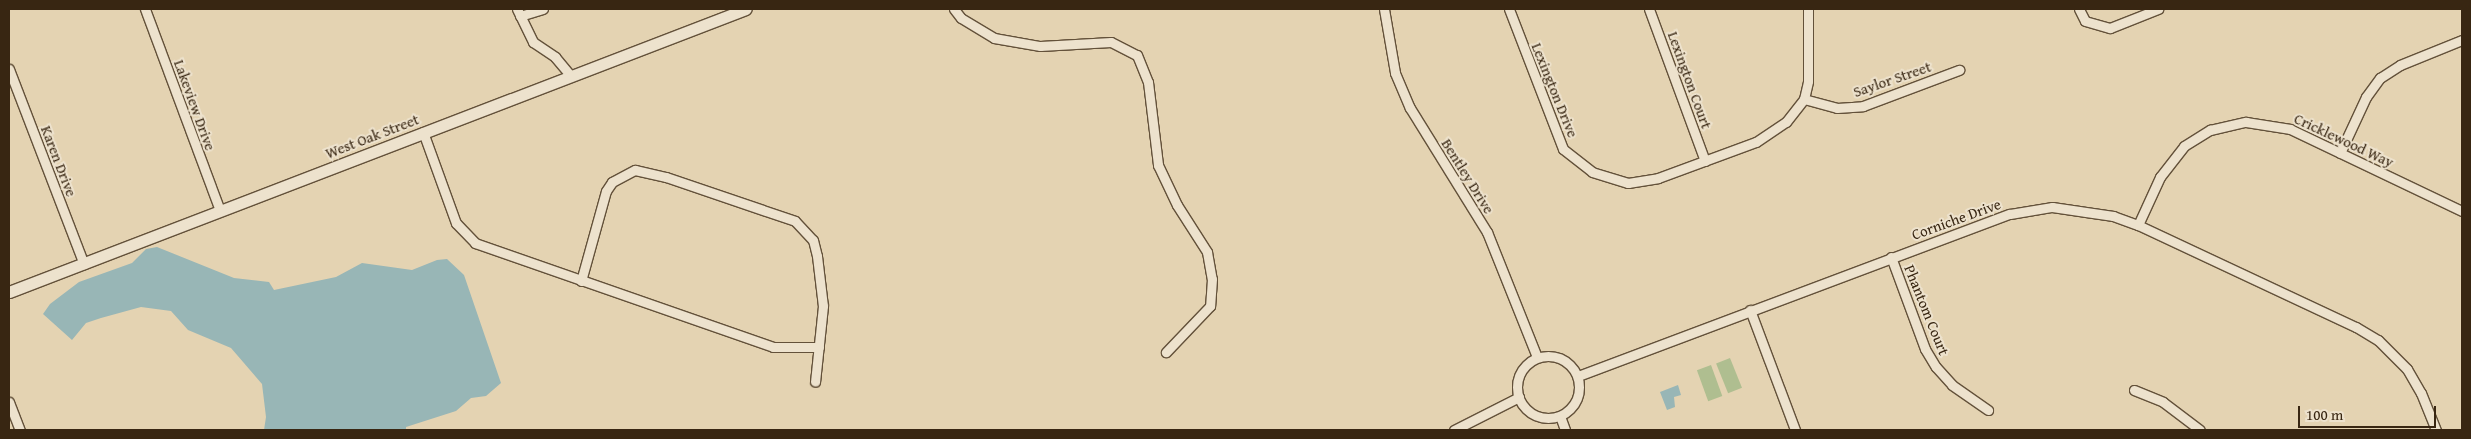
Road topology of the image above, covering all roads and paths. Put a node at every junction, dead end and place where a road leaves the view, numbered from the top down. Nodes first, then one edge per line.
1 (145, 9) edge
2 (543, 9) edge
3 (746, 9) edge
4 (954, 9) edge
5 (1384, 9) edge
6 (1509, 9) edge
7 (1649, 9) edge
8 (1808, 9) edge
9 (2078, 9) edge
10 (2158, 9) edge
11 (519, 12) edge
12 (2462, 40) edge
13 (9, 69) edge
14 (1960, 70) dead end
15 (570, 75) junction
16 (1804, 99) junction
17 (423, 132) junction
18 (2340, 153) junction
19 (1705, 161) junction
20 (220, 211) junction
21 (2462, 211) edge
22 (2138, 225) junction
23 (1891, 257) junction
24 (84, 264) junction
25 (581, 281) junction
26 (9, 292) edge
27 (1750, 310) junction
28 (819, 347) junction
29 (1166, 352) dead end
30 (1537, 357) junction
31 (1578, 376) junction
32 (816, 382) dead end
33 (2134, 390) dead end
34 (1519, 397) junction
35 (9, 402) edge
36 (1988, 410) dead end
37 (1560, 416) junction
38 (20, 430) edge
39 (1454, 430) edge
40 (1565, 430) edge
41 (1795, 430) edge
42 (2200, 430) edge
43 (2436, 430) edge

1 - 20 street, Lakeview Drive
2 - 11 street
3 - 15 main road, West Oak Street
4 - 29 street
5 - 30 street, Bentley Drive
6 - 19 street, Lexington Drive
7 - 19 street, Lexington Court
8 - 16 street
9 - 10 street
11 - 15 street
12 - 18 street
13 - 24 street, Karen Drive
14 - 16 street, Saylor Street
15 - 17 main road, West Oak Street
16 - 19 street, Lexington Drive
17 - 20 main road, West Oak Street
17 - 25 street
18 - 21 street, Cricklewood Way
18 - 22 street, Cricklewood Way
20 - 24 main road, West Oak Street
22 - 23 street, Corniche Drive
22 - 43 street, Corniche Drive
23 - 27 street, Corniche Drive
23 - 36 street, Phantom Court
24 - 26 main road, West Oak Street
25 - 28 street
25 - 28 street
27 - 31 street, Corniche Drive
27 - 41 street
28 - 32 street
30 - 31 street
30 - 34 street
31 - 37 street
33 - 42 street
34 - 37 street
34 - 39 street
35 - 38 street
37 - 40 street

